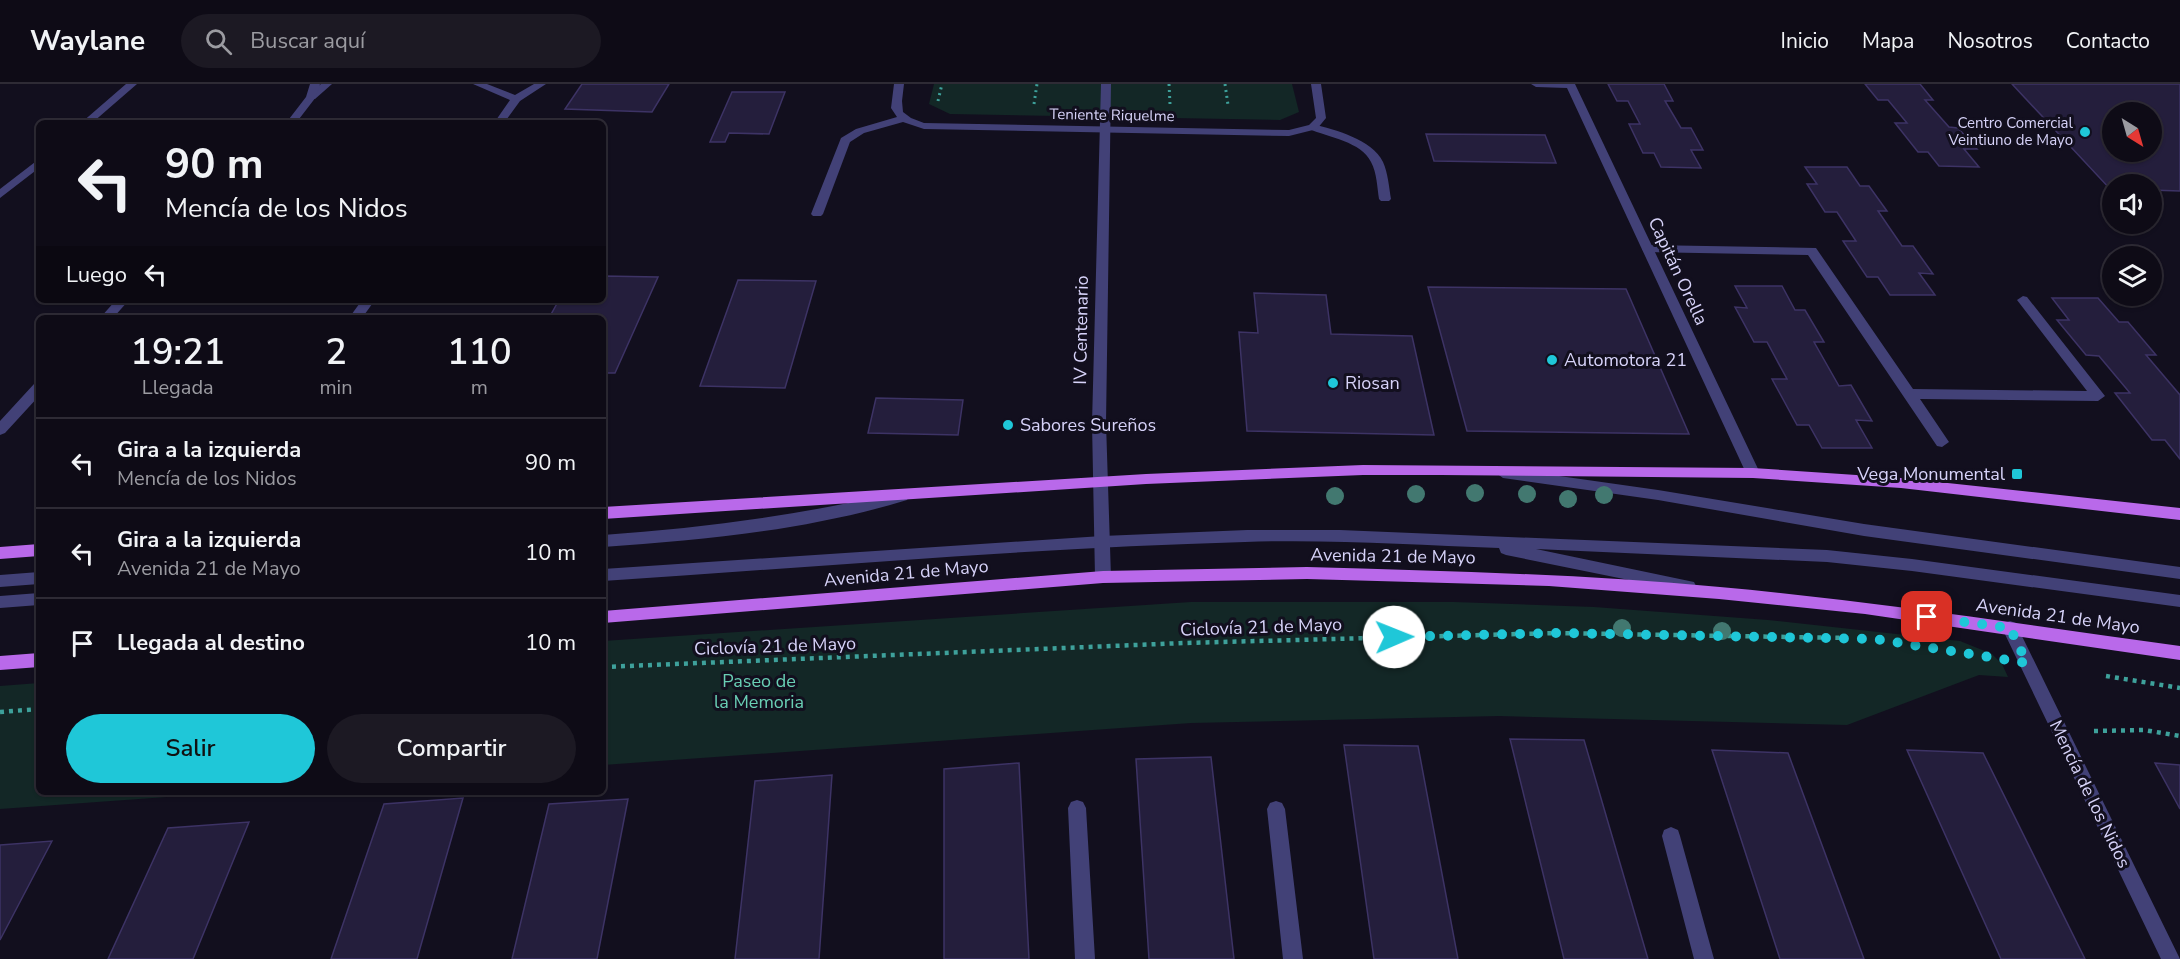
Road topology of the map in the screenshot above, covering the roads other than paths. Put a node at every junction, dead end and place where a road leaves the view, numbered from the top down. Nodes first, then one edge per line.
1 (132, 84) edge
2 (315, 84) edge
3 (327, 84) edge
4 (478, 84) edge
5 (541, 84) edge
6 (899, 84) edge
7 (1106, 84) edge
8 (1316, 84) edge
9 (1536, 84) edge
10 (1570, 84) edge
11 (312, 97) junction
12 (516, 99) junction
13 (903, 119) junction
14 (90, 120) edge
15 (293, 120) edge
16 (501, 120) edge
17 (1313, 127) junction
18 (1105, 130) junction
19 (36, 165) edge
20 (0, 195) edge
21 (1385, 199) dead end
22 (817, 214) dead end
23 (1647, 249) junction
24 (2023, 300) dead end
25 (120, 303) edge
26 (109, 315) edge
27 (36, 390) edge
28 (1910, 394) junction
29 (0, 429) edge
30 (1942, 442) dead end
31 (1493, 472) junction
32 (1753, 472) junction
33 (1101, 482) junction
34 (916, 492) junction
35 (606, 513) edge
36 (2180, 514) edge
37 (1441, 538) junction
38 (606, 541) edge
39 (1102, 542) junction
40 (36, 550) edge
41 (0, 553) edge
42 (2180, 573) edge
43 (606, 575) edge
44 (1103, 577) junction
45 (36, 578) edge
46 (0, 581) edge
47 (1719, 592) junction
48 (36, 599) edge
49 (2180, 601) edge
50 (0, 602) edge
51 (606, 617) edge
52 (2010, 628) junction
53 (2175, 654) edge
54 (36, 660) edge
55 (0, 663) edge
56 (1077, 807) dead end
57 (1276, 809) dead end
58 (1671, 836) dead end
59 (1086, 959) edge
60 (1293, 959) edge
61 (1704, 959) edge
62 (2171, 959) edge

1 - 14 street
2 - 11 street
3 - 11 street
4 - 12 street
5 - 12 street
6 - 13 street
7 - 18 street, IV Centenario
8 - 17 street
9 - 10 street
10 - 23 street, Capitán Orella
11 - 15 street
12 - 16 street
13 - 18 street, Teniente Riquelme
13 - 22 street
17 - 18 street, Teniente Riquelme
17 - 21 street
18 - 33 street, IV Centenario
19 - 20 street
23 - 28 street
23 - 32 street, Capitán Orella
24 - 28 street
25 - 26 street
27 - 29 street
28 - 30 street
31 - 32 main road
31 - 33 main road
31 - 42 street
32 - 36 main road
33 - 34 main road
33 - 39 street, IV Centenario
34 - 35 main road
34 - 38 street
37 - 39 street
37 - 47 street
37 - 49 street
39 - 43 street
39 - 44 street, IV Centenario
40 - 41 main road
44 - 47 main road, Avenida 21 de Mayo
44 - 51 main road, Avenida 21 de Mayo
45 - 46 street
47 - 52 main road, Avenida 21 de Mayo
48 - 50 street
52 - 53 main road, Avenida 21 de Mayo
52 - 62 street, Mencía de los Nidos
54 - 55 main road
56 - 59 street
57 - 60 street
58 - 61 street

